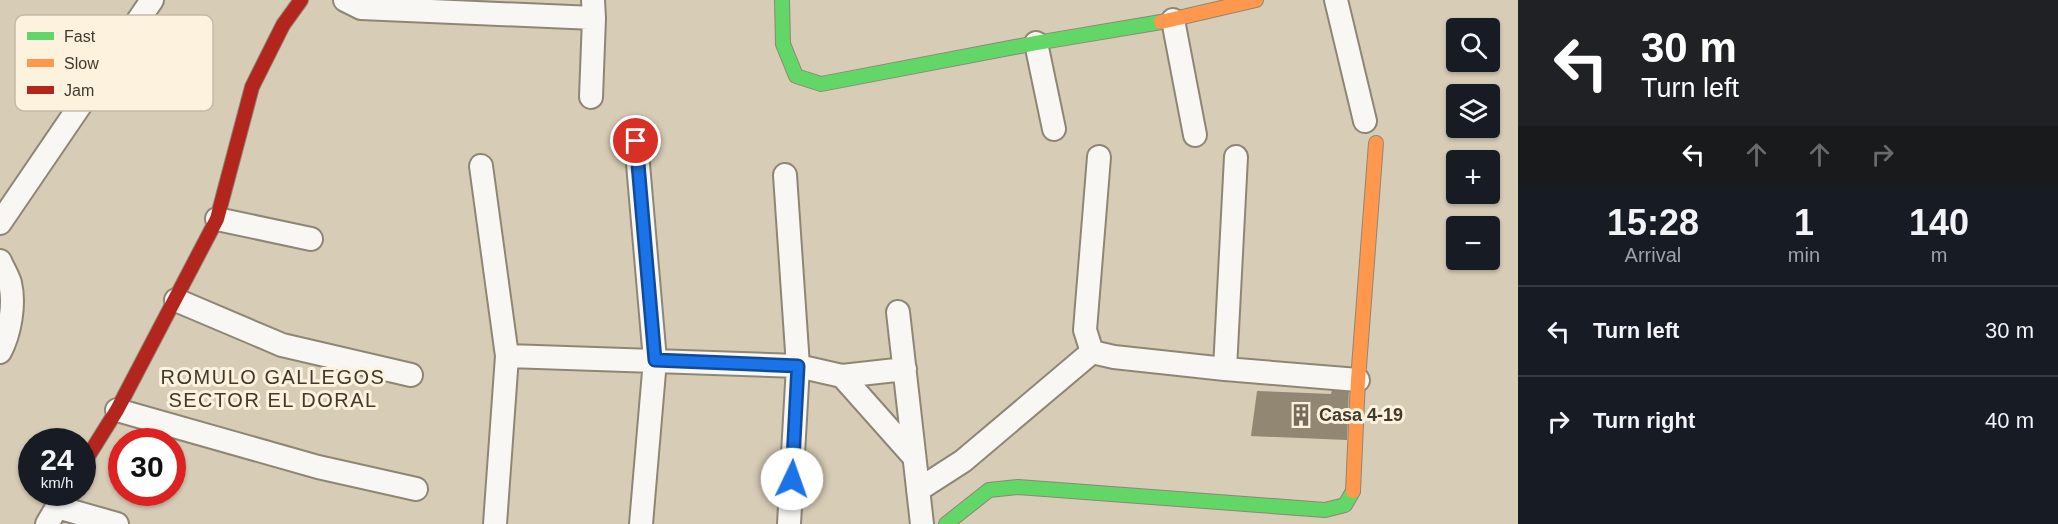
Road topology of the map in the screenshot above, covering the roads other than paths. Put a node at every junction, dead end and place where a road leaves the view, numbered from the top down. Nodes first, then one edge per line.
1 (152, 0) edge
2 (301, 0) edge
3 (345, 0) edge
4 (782, 0) edge
5 (1256, 0) edge
6 (1336, 0) edge
7 (594, 9) edge
8 (142, 15) edge
9 (1173, 20) junction
10 (1036, 43) junction
11 (591, 97) dead end
12 (76, 111) edge
13 (1365, 122) dead end
14 (1054, 129) dead end
15 (1195, 135) dead end
16 (636, 141) dead end
17 (1376, 144) dead end
18 (1099, 157) dead end
19 (1236, 157) dead end
20 (481, 166) dead end
21 (784, 175) dead end
22 (217, 219) junction
23 (0, 223) edge
24 (311, 239) dead end
25 (0, 261) edge
26 (176, 300) junction
27 (898, 312) dead end
28 (0, 352) edge
29 (1092, 352) junction
30 (507, 356) junction
31 (655, 360) junction
32 (798, 366) junction
33 (904, 369) junction
34 (1225, 369) junction
35 (411, 375) dead end
36 (842, 376) junction
37 (1358, 380) junction
38 (117, 410) junction
39 (96, 443) edge
40 (914, 457) junction
41 (963, 461) junction
42 (416, 489) dead end
43 (918, 490) junction
44 (989, 490) junction
45 (56, 508) edge
46 (117, 524) edge
47 (495, 524) edge
48 (641, 524) edge
49 (789, 524) edge
50 (922, 524) edge
51 (945, 524) edge

1 - 8 street
2 - 22 street
3 - 7 street
4 - 10 street
5 - 9 street
6 - 13 street
7 - 11 street
9 - 10 street
9 - 15 street
10 - 14 street
12 - 23 street
16 - 31 street
17 - 37 street
18 - 29 street
19 - 34 street
20 - 30 street
21 - 32 street
22 - 24 street
22 - 26 street
25 - 28 street
26 - 35 street
26 - 38 street
27 - 33 street
29 - 34 street
29 - 41 street
30 - 31 street
30 - 47 street
31 - 32 street
31 - 48 street
32 - 36 street
32 - 49 street
33 - 36 street
33 - 40 street
34 - 37 street
36 - 40 street
37 - 44 street
38 - 39 street
38 - 42 street
40 - 43 street
41 - 43 street
41 - 44 street
43 - 50 street
44 - 51 street
45 - 46 street

